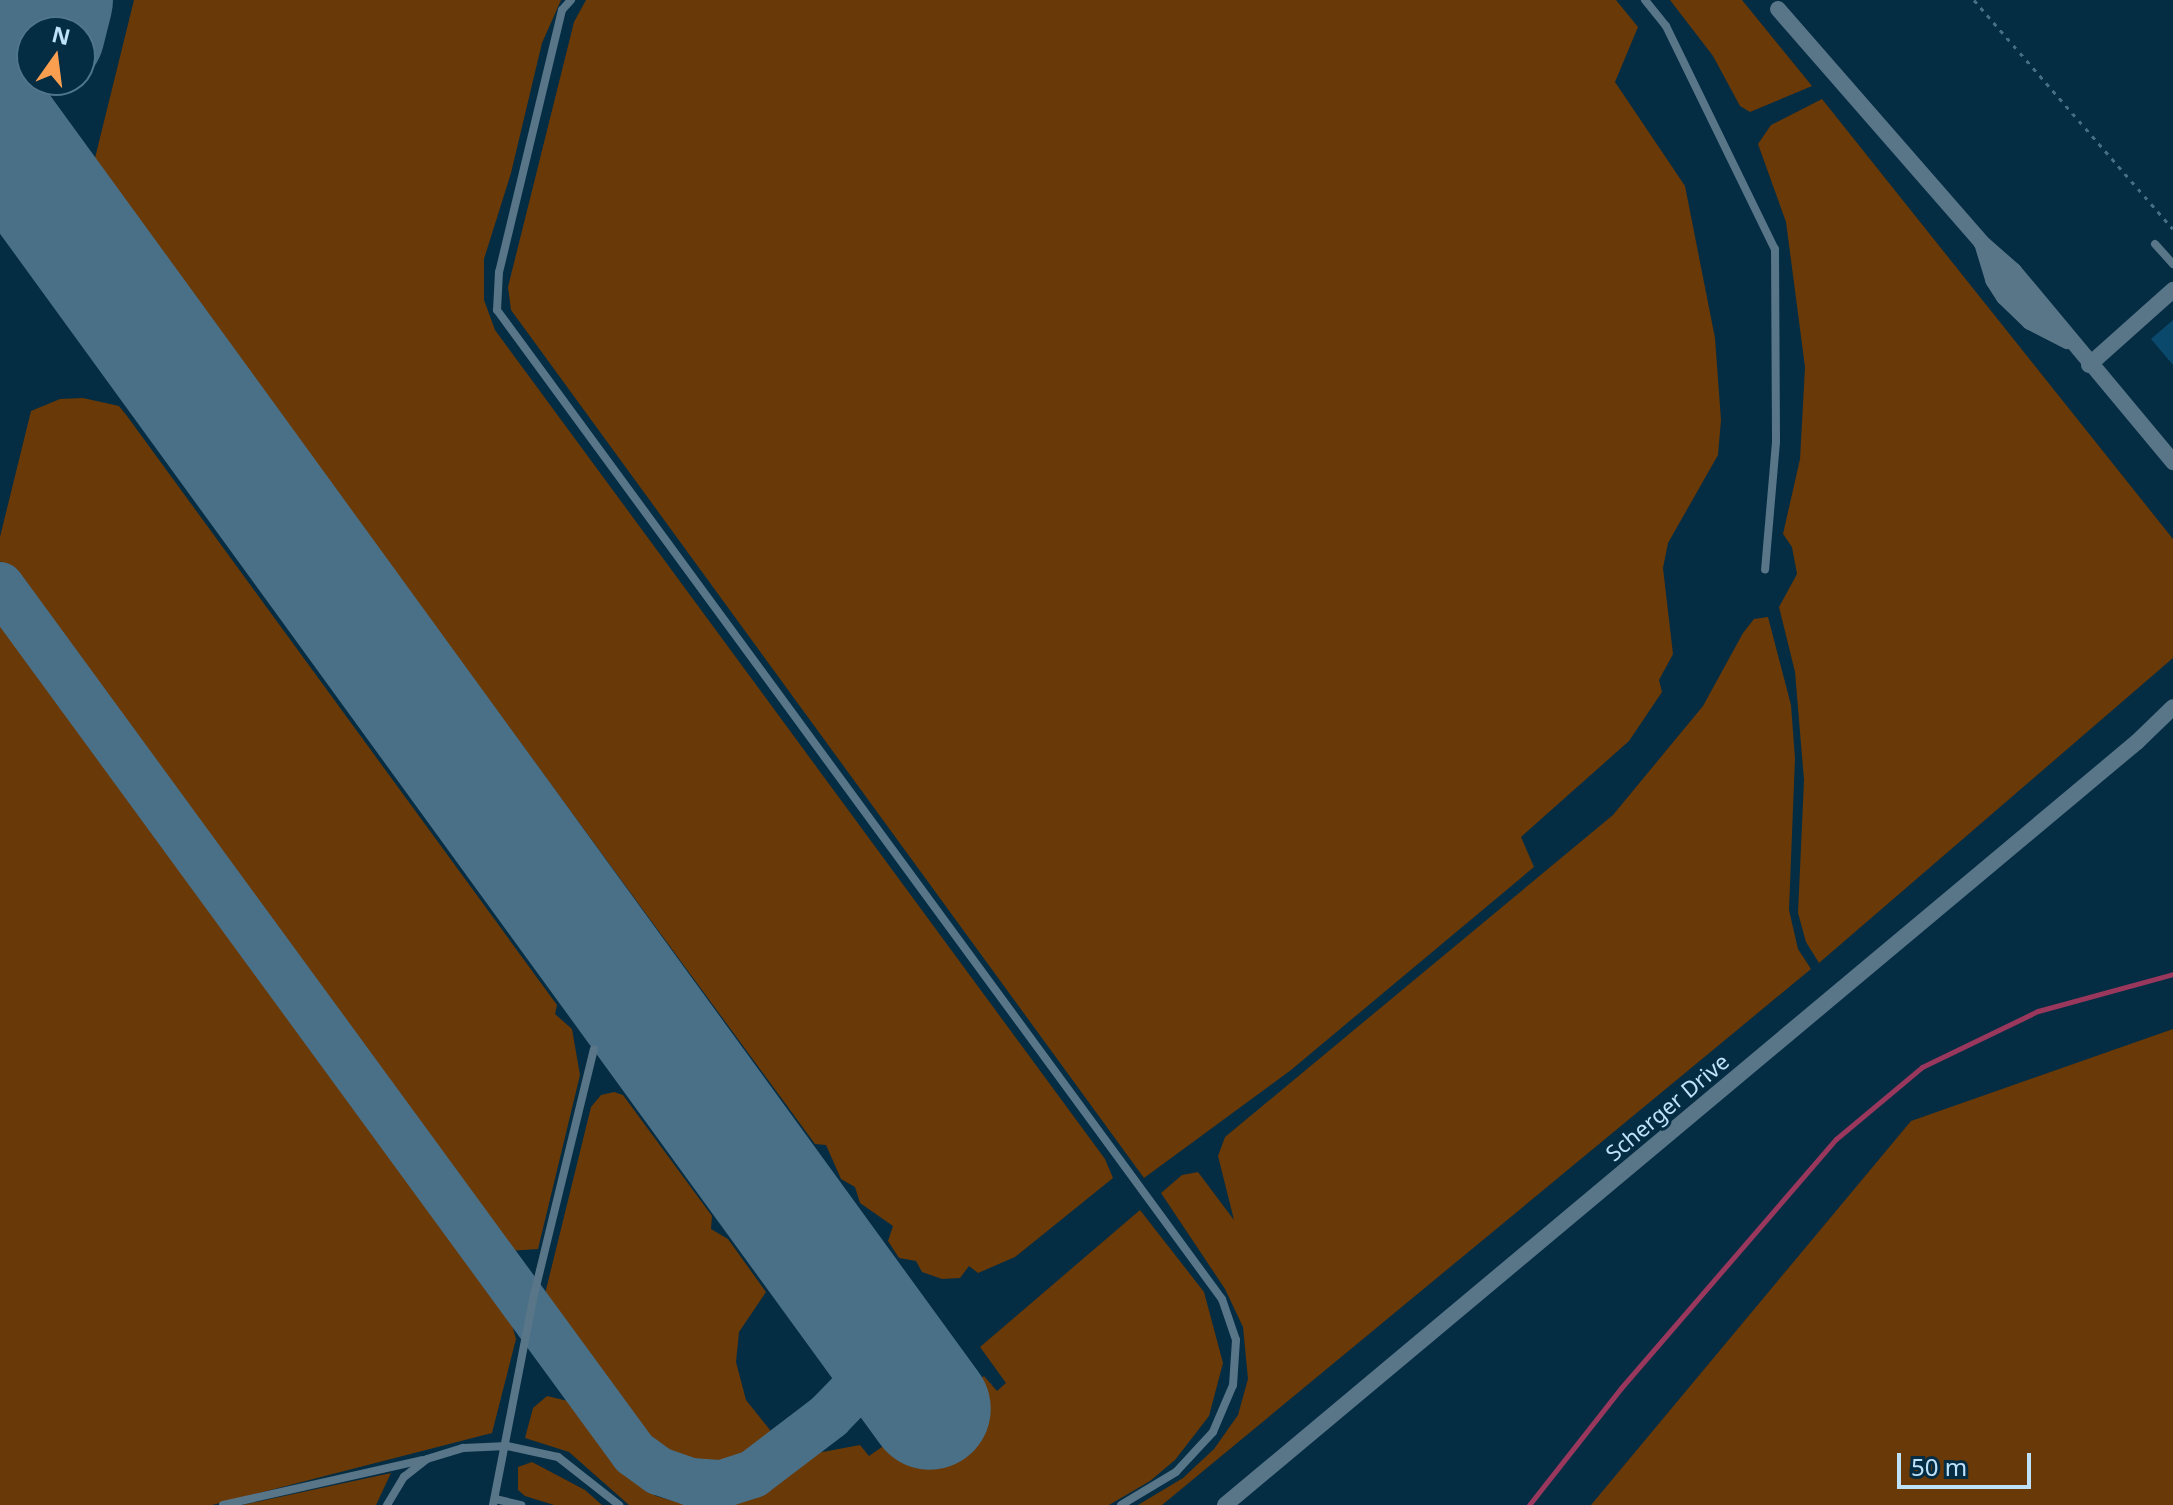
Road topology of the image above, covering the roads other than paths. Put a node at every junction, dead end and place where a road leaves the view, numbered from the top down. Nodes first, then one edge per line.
1 (571, 0) edge
2 (1645, 0) edge
3 (1778, 9) dead end
4 (1981, 242) junction
5 (2155, 244) dead end
6 (2173, 264) edge
7 (2173, 290) edge
8 (2069, 343) junction
9 (2089, 365) junction
10 (2173, 462) edge
11 (1765, 570) dead end
12 (2173, 707) edge
13 (2173, 721) edge
14 (2137, 742) junction
15 (594, 1049) dead end
16 (507, 1446) junction
17 (427, 1459) junction
18 (494, 1502) edge
19 (223, 1505) edge
20 (387, 1505) edge
21 (521, 1505) edge
22 (619, 1505) edge
23 (1121, 1505) edge
24 (1225, 1505) edge

1 - 23 lane
2 - 11 lane
3 - 4 street
4 - 8 street
4 - 8 street
5 - 6 lane
7 - 9 street
8 - 9 street
9 - 10 street
12 - 14 street, Scherger Drive
13 - 14 street, Scherger Drive
14 - 24 street, Scherger Drive
15 - 16 lane
16 - 17 lane
16 - 18 lane
16 - 22 lane
17 - 19 lane
17 - 20 lane
18 - 21 lane

